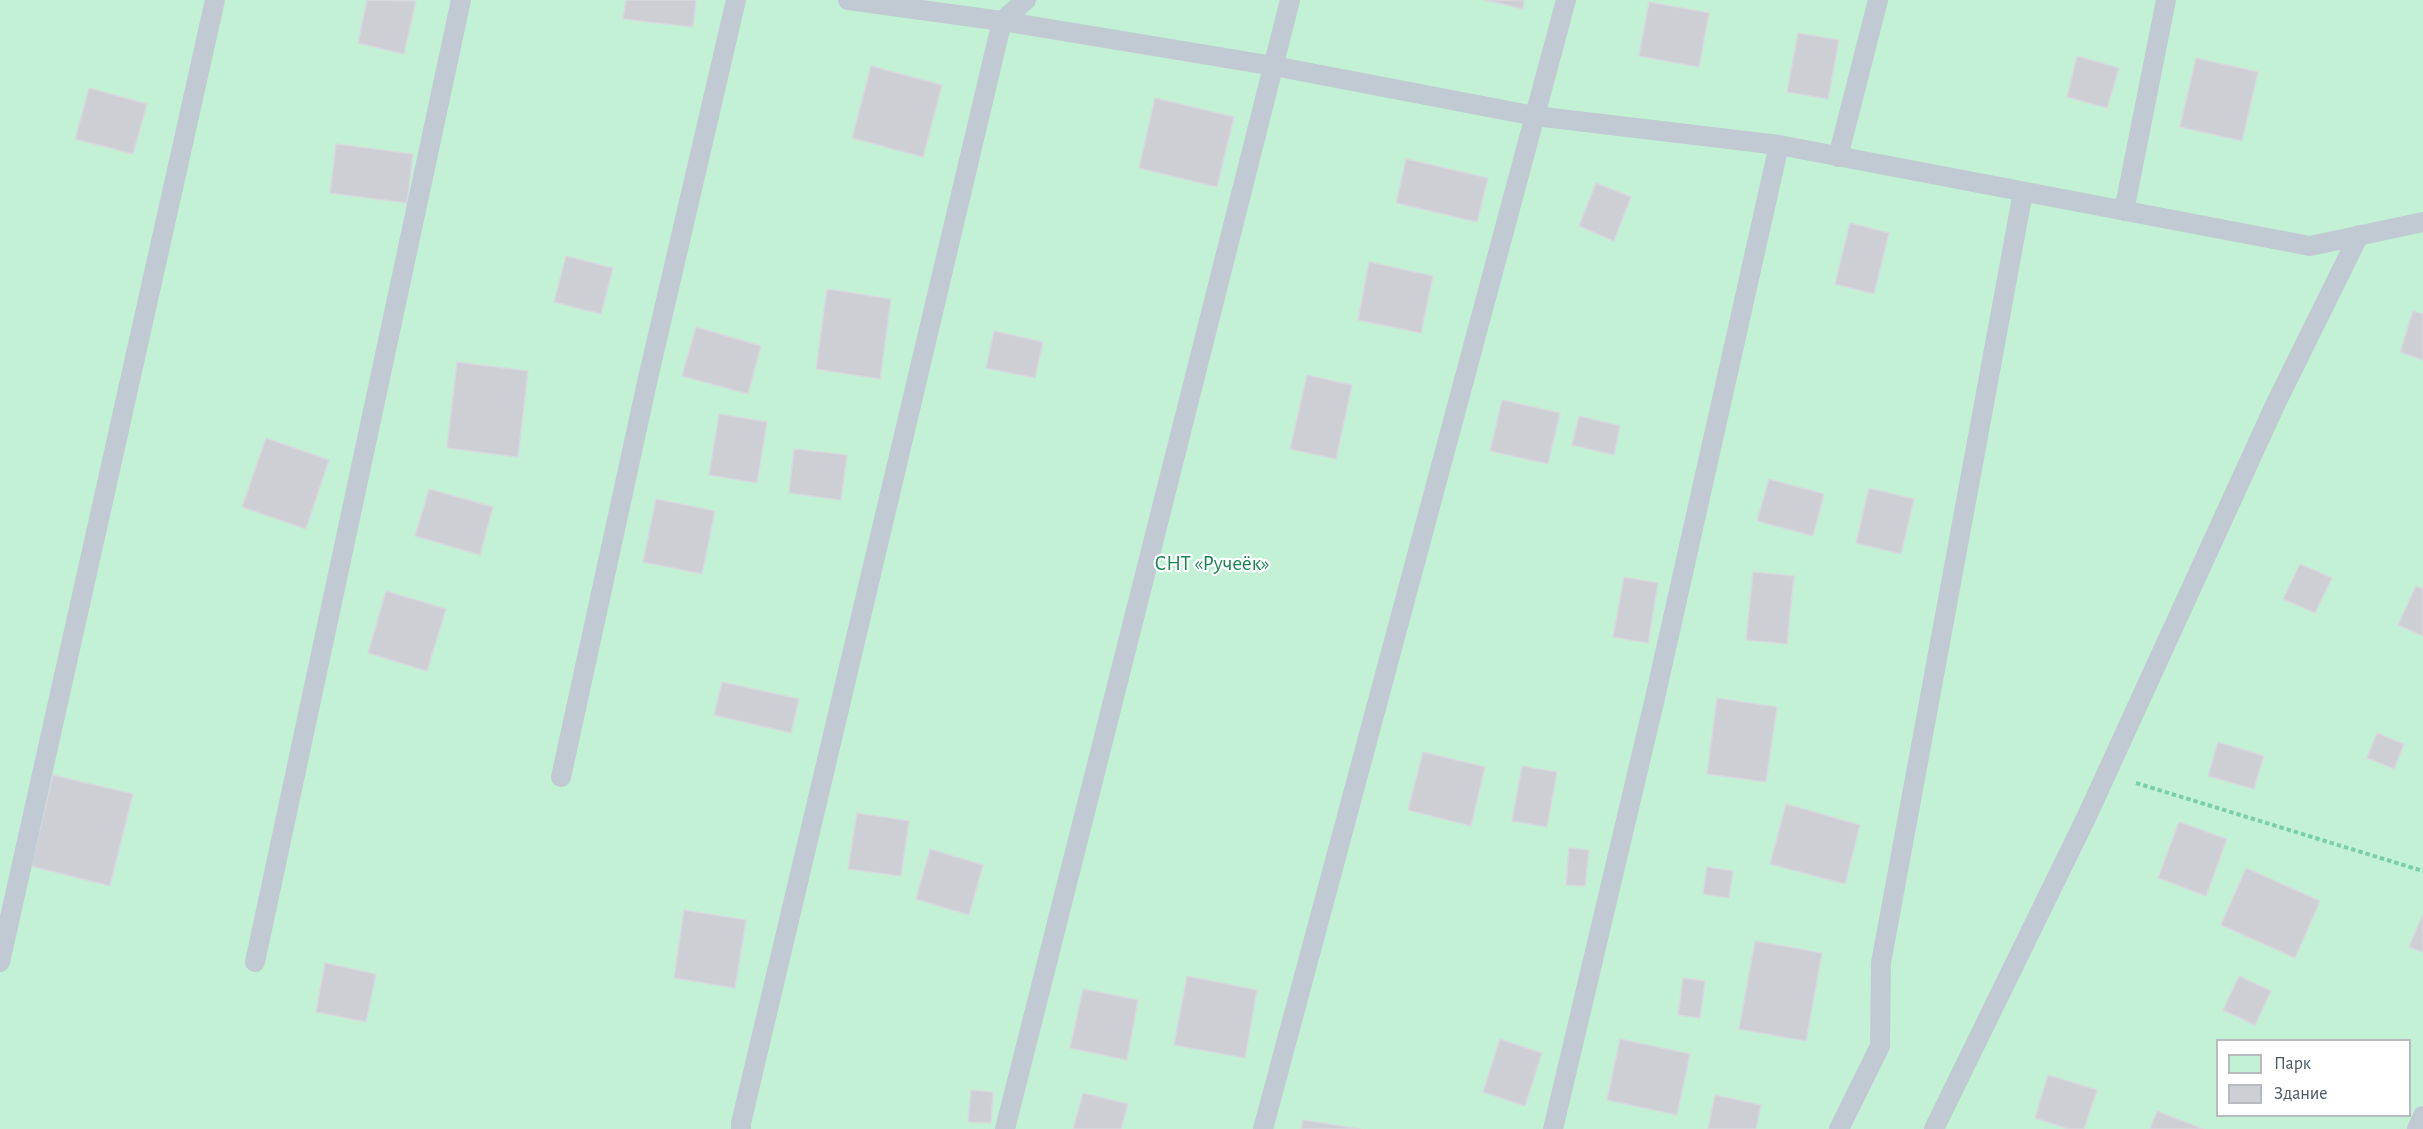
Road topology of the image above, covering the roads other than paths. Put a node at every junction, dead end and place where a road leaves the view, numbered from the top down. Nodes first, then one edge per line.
1 (215, 0) edge
2 (461, 0) edge
3 (736, 0) edge
4 (848, 0) edge
5 (1026, 0) edge
6 (1290, 0) edge
7 (1566, 0) edge
8 (1878, 0) edge
9 (2166, 0) edge
10 (1002, 21) junction
11 (1274, 66) junction
12 (1535, 116) junction
13 (1779, 145) junction
14 (1838, 157) junction
15 (2023, 192) junction
16 (2124, 211) junction
17 (2423, 222) edge
18 (2359, 235) junction
19 (561, 777) dead end
20 (0, 962) edge
21 (255, 962) dead end
22 (2423, 1116) edge
23 (741, 1129) edge
24 (1005, 1129) edge
25 (1263, 1129) edge
26 (1553, 1129) edge
27 (1839, 1129) edge
28 (1934, 1129) edge
29 (2417, 1129) edge

1 - 20 lane
2 - 21 lane
3 - 19 lane
4 - 10 lane
5 - 10 lane
6 - 11 lane
7 - 12 lane
8 - 14 lane
9 - 16 lane
10 - 11 lane
10 - 23 lane
11 - 12 lane
11 - 24 lane
12 - 13 lane
12 - 25 lane
13 - 14 lane
13 - 26 lane
14 - 15 lane
15 - 16 lane
15 - 27 lane
16 - 18 lane
17 - 18 lane
18 - 28 lane
22 - 29 lane

